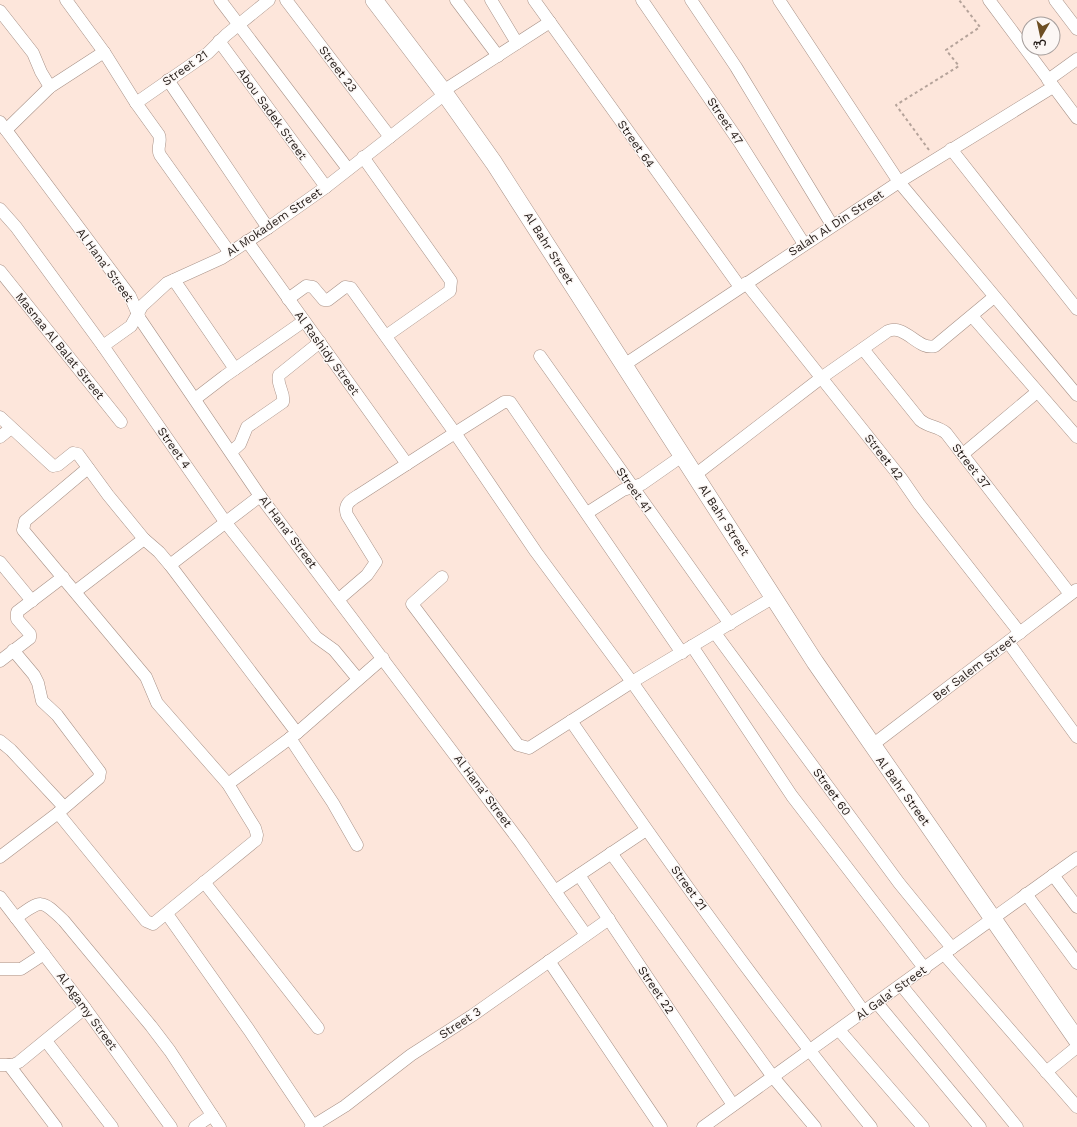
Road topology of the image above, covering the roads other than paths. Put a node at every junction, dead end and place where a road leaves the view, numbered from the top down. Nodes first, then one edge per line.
1 (66, 0) edge
2 (220, 0) edge
3 (269, 0) edge
4 (286, 0) edge
5 (374, 0) edge
6 (456, 0) edge
7 (491, 0) edge
8 (534, 0) edge
9 (642, 0) edge
10 (691, 0) edge
11 (779, 0) edge
12 (989, 0) edge
13 (1055, 0) edge
14 (0, 11) edge
15 (550, 22) junction
16 (238, 24) junction
17 (1077, 30) edge
18 (219, 41) junction
19 (517, 43) junction
20 (104, 52) junction
21 (498, 56) junction
22 (1075, 64) edge
23 (168, 80) junction
24 (1051, 83) junction
25 (50, 87) junction
26 (444, 93) junction
27 (136, 103) junction
28 (1077, 118) edge
29 (3, 126) edge
30 (390, 137) junction
31 (950, 149) junction
32 (363, 157) junction
33 (348, 169) junction
34 (899, 182) junction
35 (326, 187) junction
36 (1, 211) edge
37 (832, 225) junction
38 (268, 228) junction
39 (247, 241) junction
40 (804, 244) junction
41 (230, 253) junction
42 (1, 275) edge
43 (174, 280) junction
44 (743, 285) junction
45 (994, 297) junction
46 (288, 299) junction
47 (1077, 309) edge
48 (137, 314) junction
49 (972, 316) junction
50 (304, 321) junction
51 (386, 336) junction
52 (320, 342) junction
53 (103, 346) junction
54 (863, 349) junction
55 (540, 356) dead end
56 (624, 365) junction
57 (235, 369) junction
58 (821, 378) junction
59 (1037, 392) junction
60 (1077, 395) edge
61 (195, 399) junction
62 (0, 417) edge
63 (121, 422) dead end
64 (11, 428) junction
65 (455, 433) junction
66 (0, 437) edge
67 (1077, 438) edge
68 (230, 452) junction
69 (963, 454) junction
70 (682, 456) junction
71 (408, 464) junction
72 (88, 468) junction
73 (694, 475) junction
74 (632, 487) junction
75 (260, 496) junction
76 (587, 513) junction
77 (226, 523) junction
78 (144, 539) junction
79 (0, 562) edge
80 (170, 565) junction
81 (63, 577) junction
82 (442, 577) dead end
83 (76, 591) junction
84 (1074, 592) edge
85 (774, 597) junction
86 (339, 599) junction
87 (32, 601) junction
88 (730, 624) junction
89 (714, 633) junction
90 (1020, 633) junction
91 (1008, 642) junction
92 (13, 650) junction
93 (687, 650) junction
94 (383, 658) junction
95 (0, 661) edge
96 (358, 680) junction
97 (632, 682) junction
98 (571, 721) junction
99 (293, 736) junction
100 (1077, 737) edge
101 (0, 741) edge
102 (871, 746) junction
103 (228, 784) junction
104 (61, 810) junction
105 (646, 830) junction
106 (357, 845) dead end
107 (611, 853) junction
108 (0, 857) edge
109 (1077, 859) edge
110 (579, 875) junction
111 (1053, 875) junction
112 (204, 882) junction
113 (555, 891) junction
114 (1026, 894) junction
115 (0, 897) edge
116 (1077, 907) edge
117 (166, 914) junction
118 (992, 917) junction
119 (16, 918) junction
120 (609, 919) junction
121 (586, 936) junction
122 (948, 951) junction
123 (44, 954) junction
124 (549, 961) junction
125 (1077, 963) edge
126 (0, 969) edge
127 (925, 969) junction
128 (901, 985) junction
129 (876, 1003) junction
130 (85, 1008) junction
131 (864, 1012) junction
132 (318, 1028) dead end
133 (839, 1030) junction
134 (1077, 1040) edge
135 (46, 1041) junction
136 (1077, 1047) edge
137 (809, 1052) junction
138 (5, 1065) edge
139 (1046, 1072) junction
140 (773, 1077) junction
141 (733, 1105) junction
142 (1077, 1107) edge
143 (212, 1115) junction
144 (717, 1123) edge
145 (56, 1127) edge
146 (112, 1127) edge
147 (171, 1127) edge
148 (195, 1127) edge
149 (220, 1127) edge
150 (313, 1127) edge
151 (661, 1127) edge
152 (703, 1127) edge
153 (815, 1127) edge
154 (871, 1127) edge
155 (923, 1127) edge
156 (980, 1127) edge
157 (1017, 1127) edge

1 - 20 street
2 - 16 street
3 - 16 street, Street 21
4 - 30 street, Street 23
5 - 26 street, Al Bahr Street
6 - 21 street
7 - 19 street
8 - 15 street, Street 64
9 - 40 street, Street 47
10 - 37 street
11 - 34 street
12 - 24 street
13 - 17 street
14 - 25 street
15 - 19 street, Al Mokadem Street
15 - 44 street, Street 64
16 - 18 street, Street 21
16 - 33 street
18 - 23 street, Street 21
18 - 35 street, Abou Sadek Street
19 - 21 street, Al Mokadem Street
20 - 25 street
20 - 27 street
21 - 26 street, Al Mokadem Street
22 - 24 street, Salah Al Din Street
23 - 27 street, Street 21
23 - 38 street
24 - 28 street
24 - 31 street, Salah Al Din Street
25 - 29 street
26 - 30 street, Al Mokadem Street
26 - 56 street, Al Bahr Street
27 - 41 street
29 - 48 street, Al Hana' Street
30 - 32 street, Al Mokadem Street
31 - 34 street, Salah Al Din Street
31 - 47 street
32 - 33 street, Al Mokadem Street
32 - 51 street
33 - 35 street, Al Mokadem Street
34 - 37 street, Salah Al Din Street
34 - 45 street
35 - 38 street, Al Mokadem Street
36 - 53 street, Street 4
37 - 40 street, Salah Al Din Street
38 - 39 street, Al Mokadem Street
39 - 41 street, Al Mokadem Street
39 - 46 street, Al Rashidy Street
40 - 44 street, Salah Al Din Street
41 - 43 street, Al Mokadem Street
42 - 63 street, Masnaa Al Balat Street
43 - 48 street, Al Mokadem Street
43 - 57 street
44 - 56 street, Salah Al Din Street
44 - 58 street, Street 42
45 - 49 street
45 - 60 street
46 - 50 street, Al Rashidy Street
46 - 51 street
48 - 53 street, Al Mokadem Street
48 - 61 street, Al Hana' Street
49 - 54 street
49 - 59 street
50 - 52 street, Al Rashidy Street
50 - 57 street
51 - 65 street
52 - 68 street
52 - 71 street, Al Rashidy Street
53 - 77 street, Street 4
54 - 58 street
54 - 69 street, Street 37
55 - 74 street, Street 41
56 - 70 street, Al Bahr Street
57 - 61 street
58 - 73 street
58 - 90 street, Street 42
59 - 67 street
59 - 69 street
61 - 68 street, Al Hana' Street
62 - 64 street
64 - 66 street
64 - 72 street
65 - 71 street
65 - 76 street
65 - 97 street
68 - 75 street, Al Hana' Street
69 - 84 street, Street 37
70 - 73 street, Al Bahr Street
70 - 74 street
71 - 86 street
72 - 78 street
72 - 81 street
73 - 85 street, Al Bahr Street
74 - 76 street
74 - 88 street, Street 41
75 - 77 street
75 - 86 street, Al Hana' Street
76 - 93 street
77 - 80 street
77 - 96 street, Street 4
78 - 80 street
78 - 83 street
79 - 87 street
80 - 99 street
81 - 83 street
81 - 87 street
82 - 98 street
83 - 103 street
84 - 90 street, Ber Salem Street
85 - 88 street
85 - 102 street, Al Bahr Street
86 - 94 street, Al Hana' Street
87 - 92 street
88 - 89 street
89 - 93 street
89 - 122 street, Street 60
90 - 91 street, Ber Salem Street
91 - 100 street
91 - 102 street, Ber Salem Street
92 - 95 street
92 - 104 street
93 - 97 street
93 - 127 street
94 - 96 street
94 - 113 street, Al Hana' Street
96 - 99 street
97 - 98 street
97 - 131 street
98 - 105 street, Street 21
99 - 103 street
99 - 106 street
101 - 104 street
102 - 118 street, Al Bahr Street
103 - 112 street
104 - 108 street
104 - 117 street
105 - 107 street
105 - 137 street, Street 21
107 - 110 street
107 - 140 street
109 - 111 street, Al Gala' Street
110 - 113 street
110 - 120 street, Street 22
111 - 114 street, Al Gala' Street
111 - 116 street
112 - 117 street
112 - 132 street
113 - 121 street, Al Hana' Street
114 - 118 street, Al Gala' Street
114 - 125 street
115 - 119 street, Al Agamy Street
117 - 150 street
118 - 122 street, Al Gala' Street
118 - 134 street, Al Bahr Street
119 - 123 street, Al Agamy Street
119 - 143 street
120 - 121 street, Street 3
120 - 141 street, Street 22
121 - 124 street, Street 3
122 - 127 street, Al Gala' Street
122 - 139 street, Street 60
123 - 126 street
123 - 130 street, Al Agamy Street
124 - 150 street, Street 3
124 - 151 street
127 - 128 street, Al Gala' Street
128 - 129 street, Al Gala' Street
128 - 157 street
129 - 131 street, Al Gala' Street
129 - 156 street
130 - 135 street
130 - 147 street, Al Agamy Street
131 - 133 street, Al Gala' Street
133 - 137 street, Al Gala' Street
133 - 155 street
135 - 138 street
135 - 146 street
136 - 139 street
137 - 140 street, Al Gala' Street
137 - 154 street, Street 21
138 - 145 street
139 - 142 street, Street 60
140 - 141 street, Al Gala' Street
140 - 153 street
141 - 144 street, Al Gala' Street
143 - 148 street
143 - 149 street
144 - 152 street, Al Gala' Street

